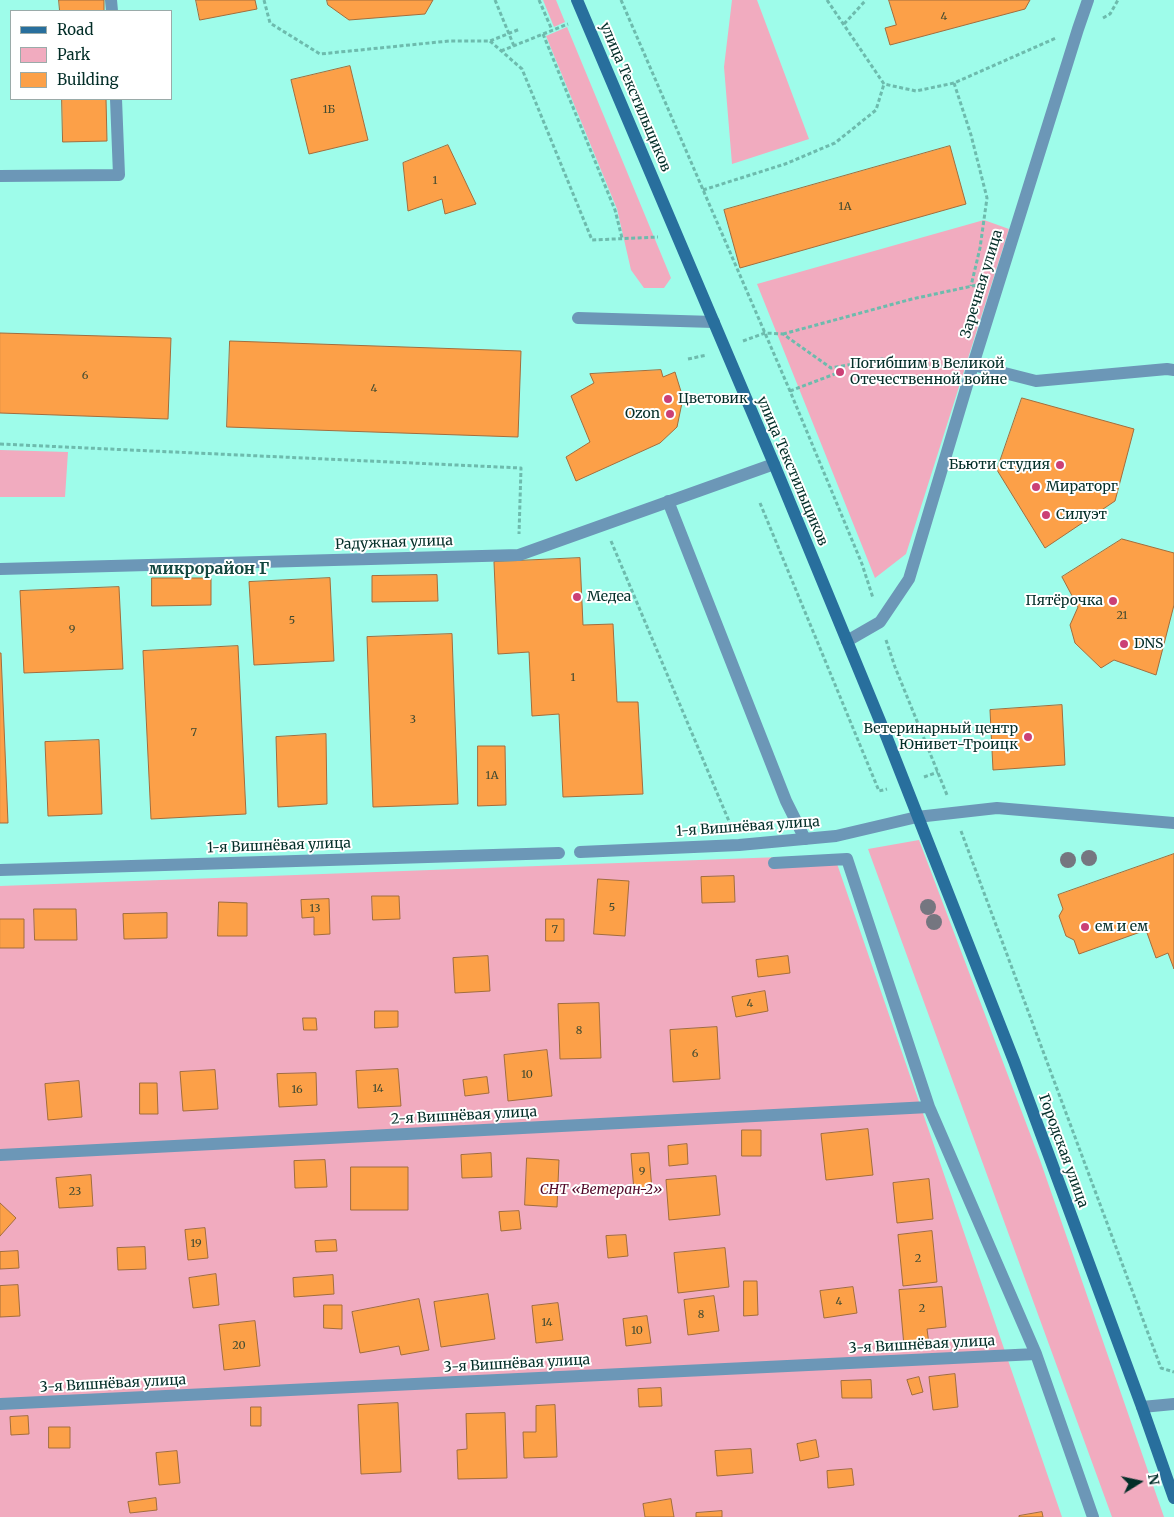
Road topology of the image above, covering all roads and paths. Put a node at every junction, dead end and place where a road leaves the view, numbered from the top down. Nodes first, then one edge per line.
1 (264, 0) edge
2 (495, 0) edge
3 (539, 0) edge
4 (577, 0) edge
5 (622, 0) edge
6 (827, 0) edge
7 (866, 0) edge
8 (1088, 0) edge
9 (584, 17) junction
10 (844, 24) junction
11 (1078, 28) junction
12 (520, 29) dead end
13 (552, 30) junction
14 (508, 34) junction
15 (543, 34) junction
16 (490, 41) junction
17 (514, 46) junction
18 (501, 51) junction
19 (954, 83) junction
20 (884, 84) junction
21 (116, 100) edge
22 (0, 176) edge
23 (703, 190) junction
24 (661, 237) dead end
25 (622, 238) junction
26 (999, 280) junction
27 (971, 286) junction
28 (578, 318) dead end
29 (714, 322) junction
30 (765, 333) junction
31 (783, 334) junction
32 (746, 340) dead end
33 (973, 365) junction
34 (1174, 370) edge
35 (840, 372) dead end
36 (790, 391) junction
37 (0, 444) edge
38 (774, 464) junction
39 (668, 502) junction
40 (760, 503) dead end
41 (604, 525) junction
42 (519, 555) junction
43 (0, 569) edge
44 (880, 622) junction
45 (847, 641) junction
46 (879, 791) dead end
47 (954, 812) junction
48 (917, 817) junction
49 (1174, 823) edge
50 (805, 839) junction
51 (739, 845) junction
52 (580, 852) dead end
53 (559, 853) dead end
54 (774, 863) dead end
55 (0, 870) edge
56 (929, 1107) junction
57 (0, 1155) edge
58 (1036, 1354) junction
59 (1174, 1372) edge
60 (0, 1404) edge
61 (1174, 1404) edge
62 (1142, 1407) junction
63 (1174, 1498) edge
64 (1092, 1517) edge

1 - 16 path
2 - 14 path
3 - 13 path
4 - 9 main road, улица Текстильщиков
5 - 23 path
6 - 10 path
7 - 10 path
8 - 11 street, Заречная улица
9 - 13 path
9 - 29 main road, улица Текстильщиков
10 - 20 path
11 - 19 path
11 - 26 street, Заречная улица
12 - 14 path
13 - 15 path
14 - 16 path
14 - 17 path
15 - 17 path
15 - 25 path
16 - 18 path
17 - 18 path
18 - 25 path
19 - 20 path
19 - 27 path
20 - 23 path
21 - 22 street
23 - 30 path
24 - 25 path
26 - 27 path
26 - 33 street, Заречная улица
27 - 31 path
28 - 29 street
29 - 38 main road, улица Текстильщиков
30 - 31 path
30 - 32 path
30 - 36 path
31 - 33 path
33 - 34 street
33 - 44 street, Заречная улица
35 - 36 path
36 - 44 path
37 - 42 path
38 - 39 street, Радужная улица
38 - 45 main road, улица Текстильщиков
39 - 41 street, Радужная улица
39 - 50 street
40 - 46 path
41 - 42 street, Радужная улица
41 - 51 path
42 - 43 street, Радужная улица
44 - 45 street, Заречная улица
44 - 47 path
45 - 48 main road, улица Текстильщиков
47 - 48 street, 1-я Вишнёвая улица
47 - 49 street, 1-я Вишнёвая улица
47 - 59 path
48 - 50 street, 1-я Вишнёвая улица
48 - 62 main road, Городская улица
50 - 51 street, 1-я Вишнёвая улица
51 - 52 street, 1-я Вишнёвая улица
53 - 55 street, 1-я Вишнёвая улица
54 - 56 street
56 - 57 street, 2-я Вишнёвая улица
56 - 58 street
58 - 60 street, 3-я Вишнёвая улица
58 - 64 street
61 - 62 street
62 - 63 main road, Городская улица

